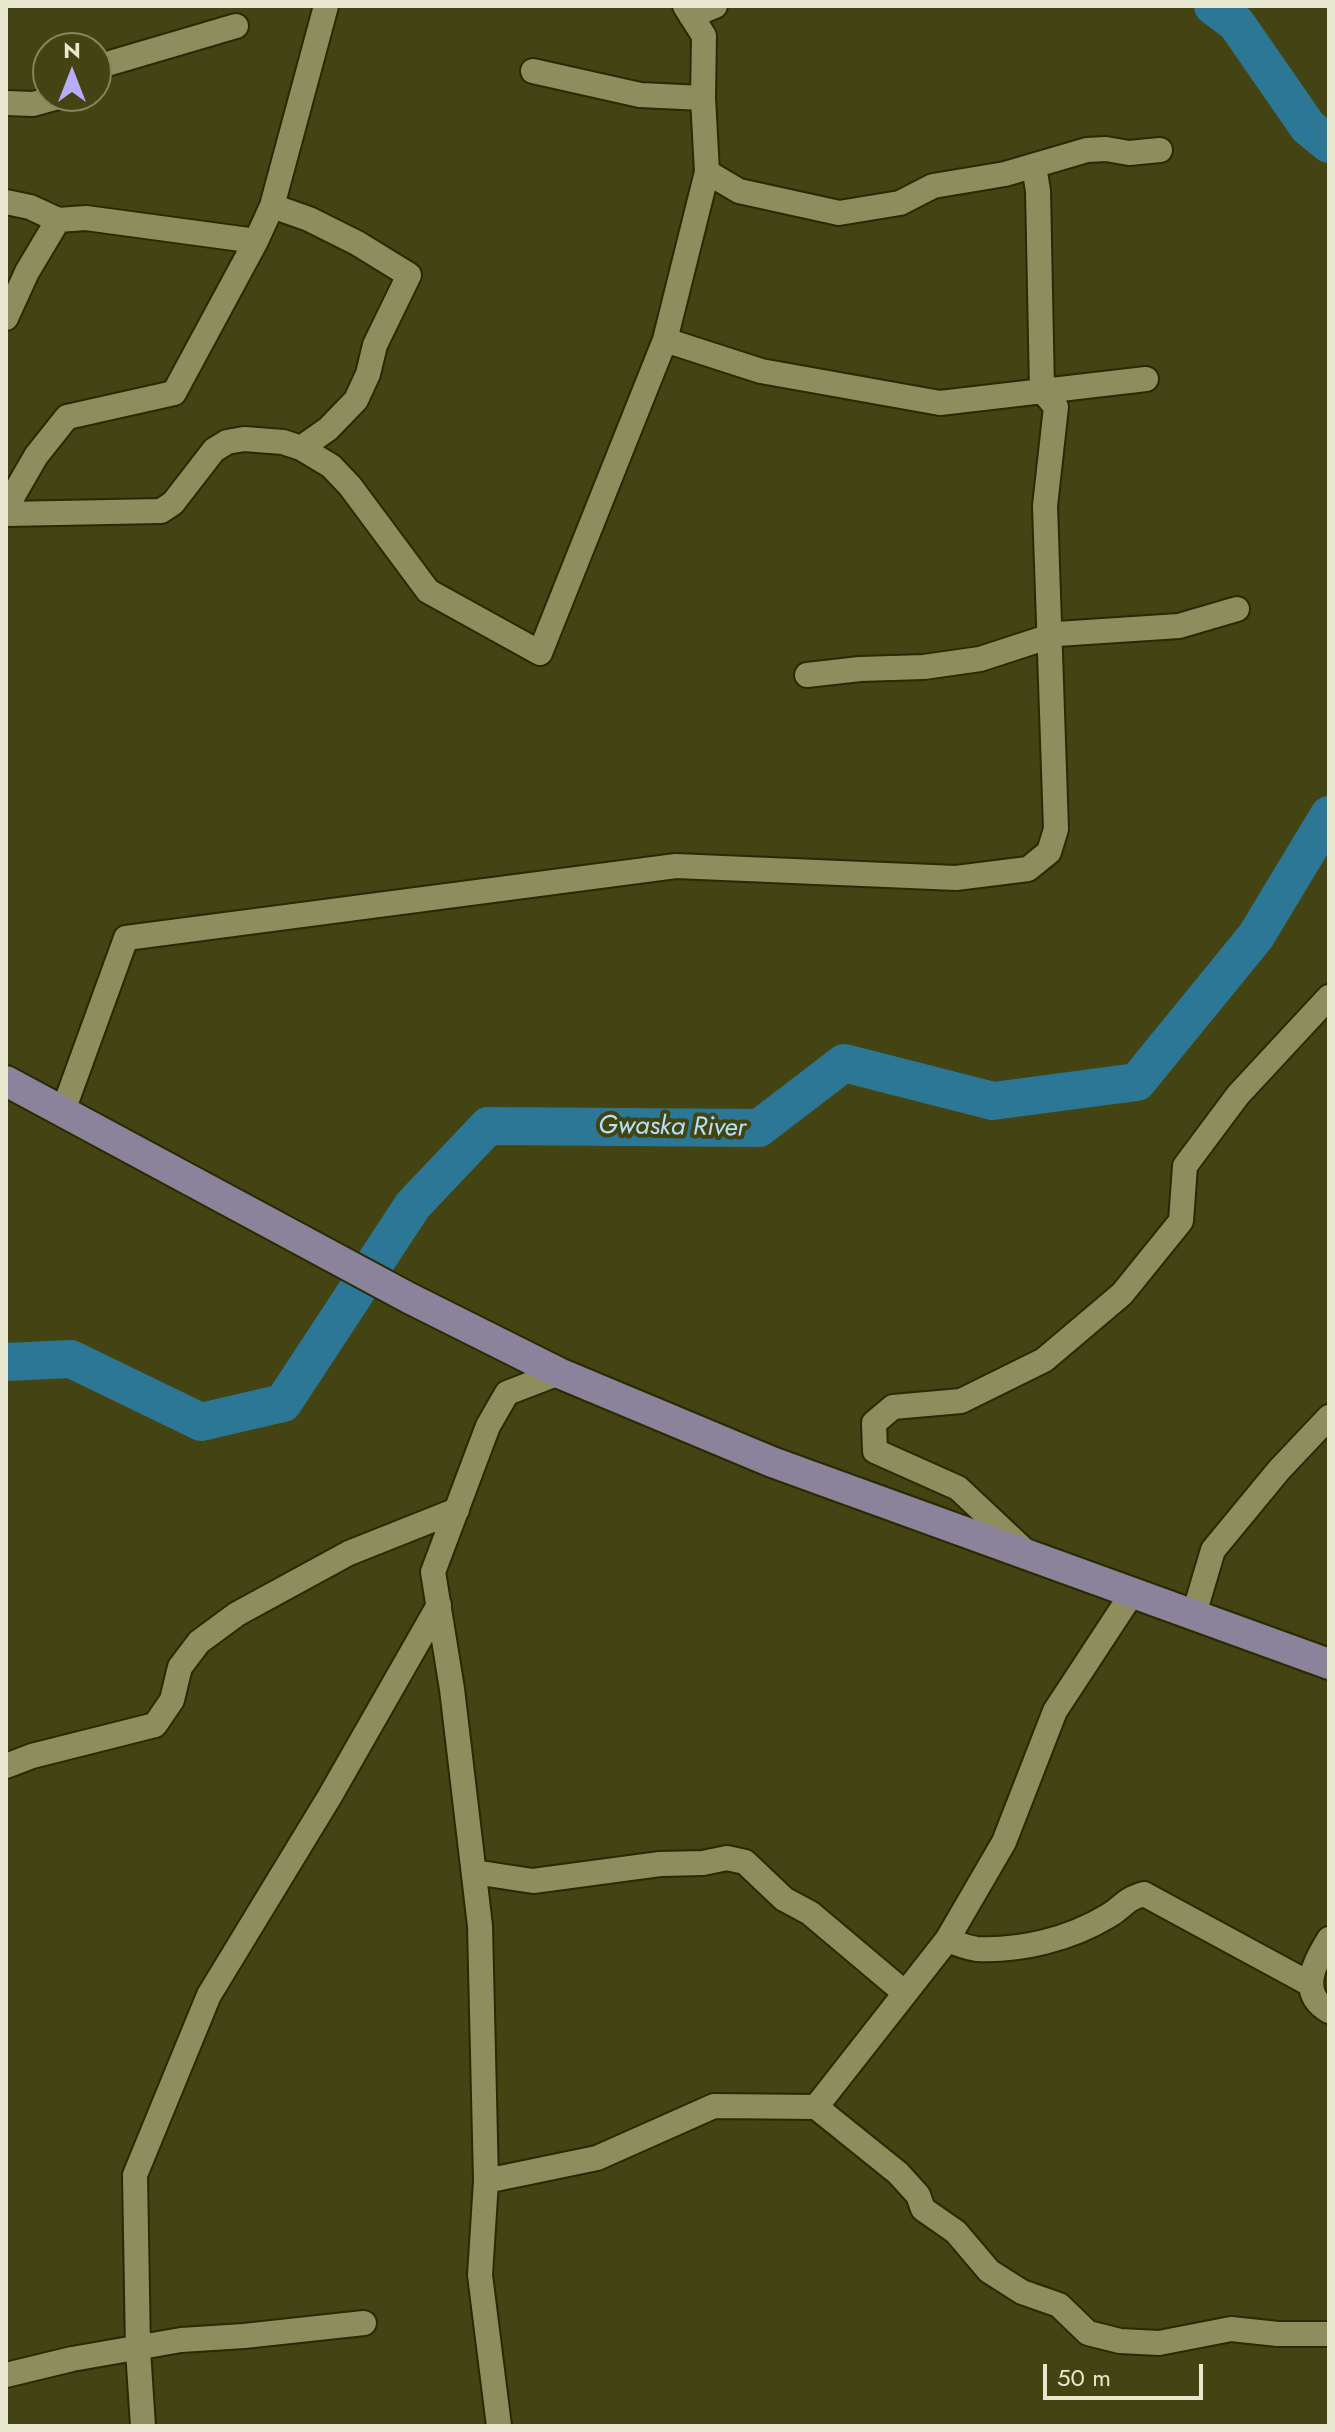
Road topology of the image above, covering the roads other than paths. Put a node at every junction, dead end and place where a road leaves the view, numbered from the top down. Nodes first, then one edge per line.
1 (326, 6) edge
2 (715, 6) edge
3 (688, 11) edge
4 (236, 26) dead end
5 (112, 62) edge
6 (533, 71) dead end
7 (703, 98) junction
8 (6, 103) edge
9 (32, 104) edge
10 (1160, 150) dead end
11 (1034, 166) junction
12 (707, 172) junction
13 (6, 202) edge
14 (272, 206) junction
15 (58, 220) junction
16 (256, 241) junction
17 (6, 318) edge
18 (665, 340) junction
19 (1146, 379) dead end
20 (1042, 390) junction
21 (301, 448) junction
22 (6, 511) edge
23 (1237, 609) dead end
24 (1049, 638) junction
25 (807, 675) dead end
26 (1329, 997) edge
27 (6, 1081) edge
28 (63, 1111) junction
29 (559, 1373) junction
30 (1329, 1417) edge
31 (457, 1510) junction
32 (1027, 1553) junction
33 (1133, 1592) junction
34 (439, 1605) junction
35 (1194, 1614) junction
36 (1329, 1664) edge
37 (6, 1766) edge
38 (474, 1872) junction
39 (1329, 1939) edge
40 (947, 1940) junction
41 (1310, 1984) junction
42 (905, 1993) junction
43 (1329, 2011) edge
44 (816, 2107) junction
45 (486, 2181) junction
46 (364, 2323) dead end
47 (1329, 2334) edge
48 (138, 2350) junction
49 (6, 2375) edge
50 (143, 2426) edge
51 (499, 2426) edge

1 - 14 street
2 - 3 street
3 - 7 street
4 - 5 street
6 - 7 street
7 - 12 street
8 - 9 street
10 - 11 street
11 - 12 street
11 - 20 street
12 - 18 street
13 - 15 street
14 - 16 street
14 - 21 street
15 - 16 street
15 - 17 street
16 - 22 street
18 - 20 street
18 - 21 street
19 - 20 street
20 - 24 street
21 - 22 street
23 - 24 street
24 - 25 street
24 - 28 street
26 - 32 street
27 - 28 main road
28 - 29 main road
29 - 31 street
29 - 32 main road
30 - 35 street
31 - 34 street
31 - 37 street
32 - 33 main road
33 - 35 main road
33 - 40 street
34 - 38 street
34 - 48 street
35 - 36 main road
38 - 42 street
38 - 45 street
39 - 41 street
40 - 41 street
40 - 42 street
41 - 43 street
42 - 44 street
44 - 45 street
44 - 47 street
45 - 51 street
46 - 48 street
48 - 49 street
48 - 50 street

